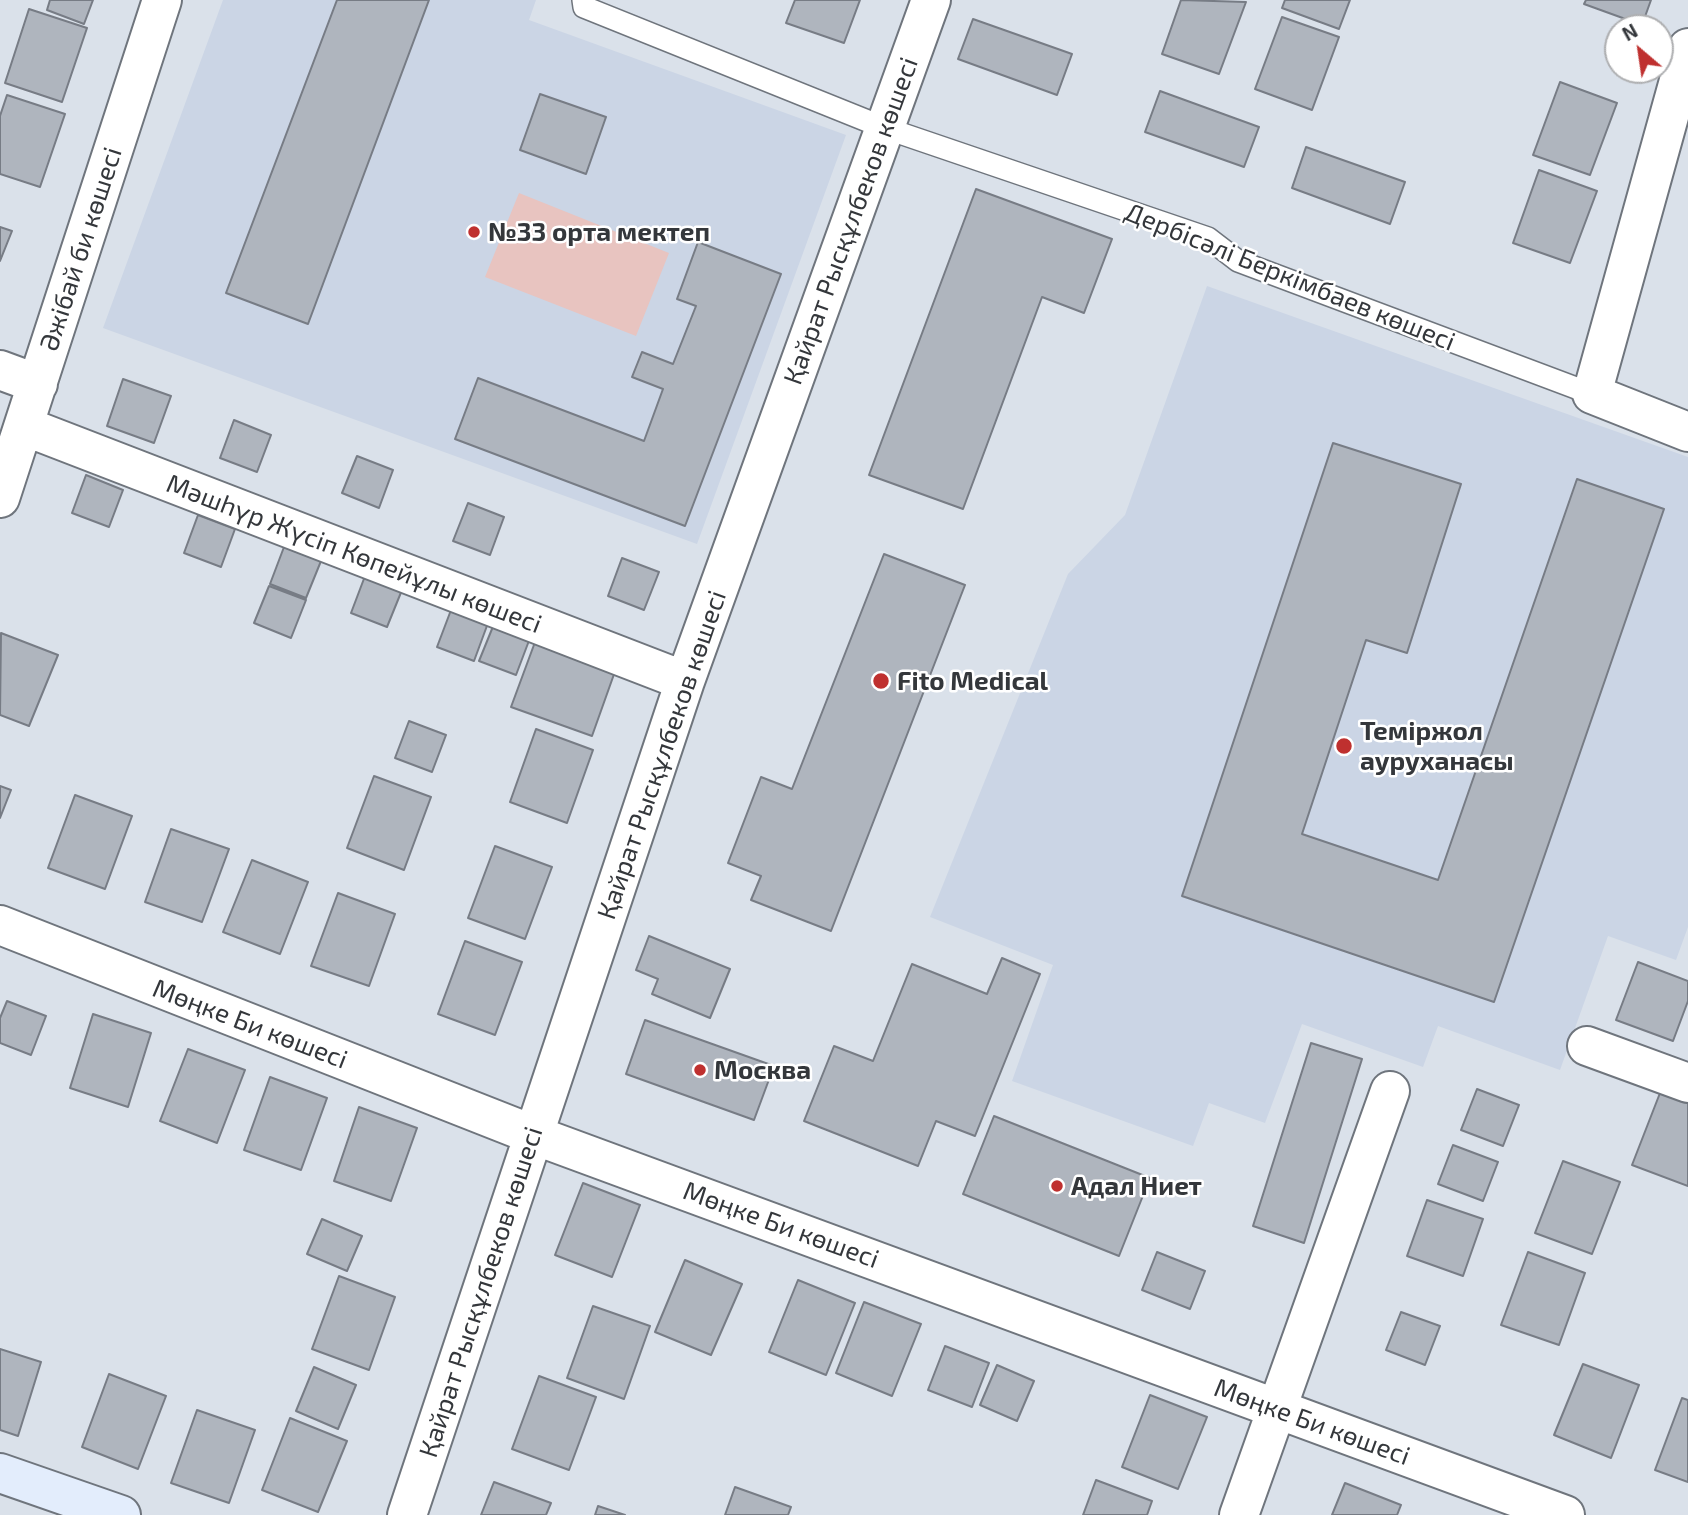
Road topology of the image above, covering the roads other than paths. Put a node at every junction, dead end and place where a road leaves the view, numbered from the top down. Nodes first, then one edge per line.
1 (162, 0) edge
2 (583, 0) edge
3 (931, 0) edge
4 (1688, 48) edge
5 (885, 128) junction
6 (0, 370) edge
7 (38, 384) junction
8 (1592, 394) junction
9 (24, 426) junction
10 (1688, 432) edge
11 (0, 498) edge
12 (685, 681) junction
13 (0, 925) edge
14 (1587, 1046) dead end
15 (1687, 1080) edge
16 (1390, 1091) dead end
17 (534, 1135) junction
18 (1277, 1409) junction
19 (0, 1472) edge
20 (121, 1515) edge
21 (407, 1515) edge
22 (1239, 1515) edge
23 (1565, 1515) edge

1 - 7 street, Әжібай би көшесі
2 - 5 lane, Дербісәлі Беркімбаев көшесі
3 - 5 street, Қайрат Рысқұлбеков көшесі
4 - 8 street
5 - 8 lane, Дербісәлі Беркімбаев көшесі
5 - 12 street, Қайрат Рысқұлбеков көшесі
6 - 7 street
7 - 9 street, Әжібай би көшесі
8 - 10 street, Дербісәлі Беркімбаев көшесі
9 - 11 street, Әжібай би көшесі
9 - 12 street, Мәшһүр Жүсіп Көпейұлы көшесі
12 - 17 street, Қайрат Рысқұлбеков көшесі
13 - 17 street, Мөңке Би көшесі
14 - 15 street
16 - 18 street
17 - 18 street, Мөңке Би көшесі
17 - 21 street, Қайрат Рысқұлбеков көшесі
18 - 22 street
18 - 23 street, Мөңке Би көшесі
19 - 20 main road

